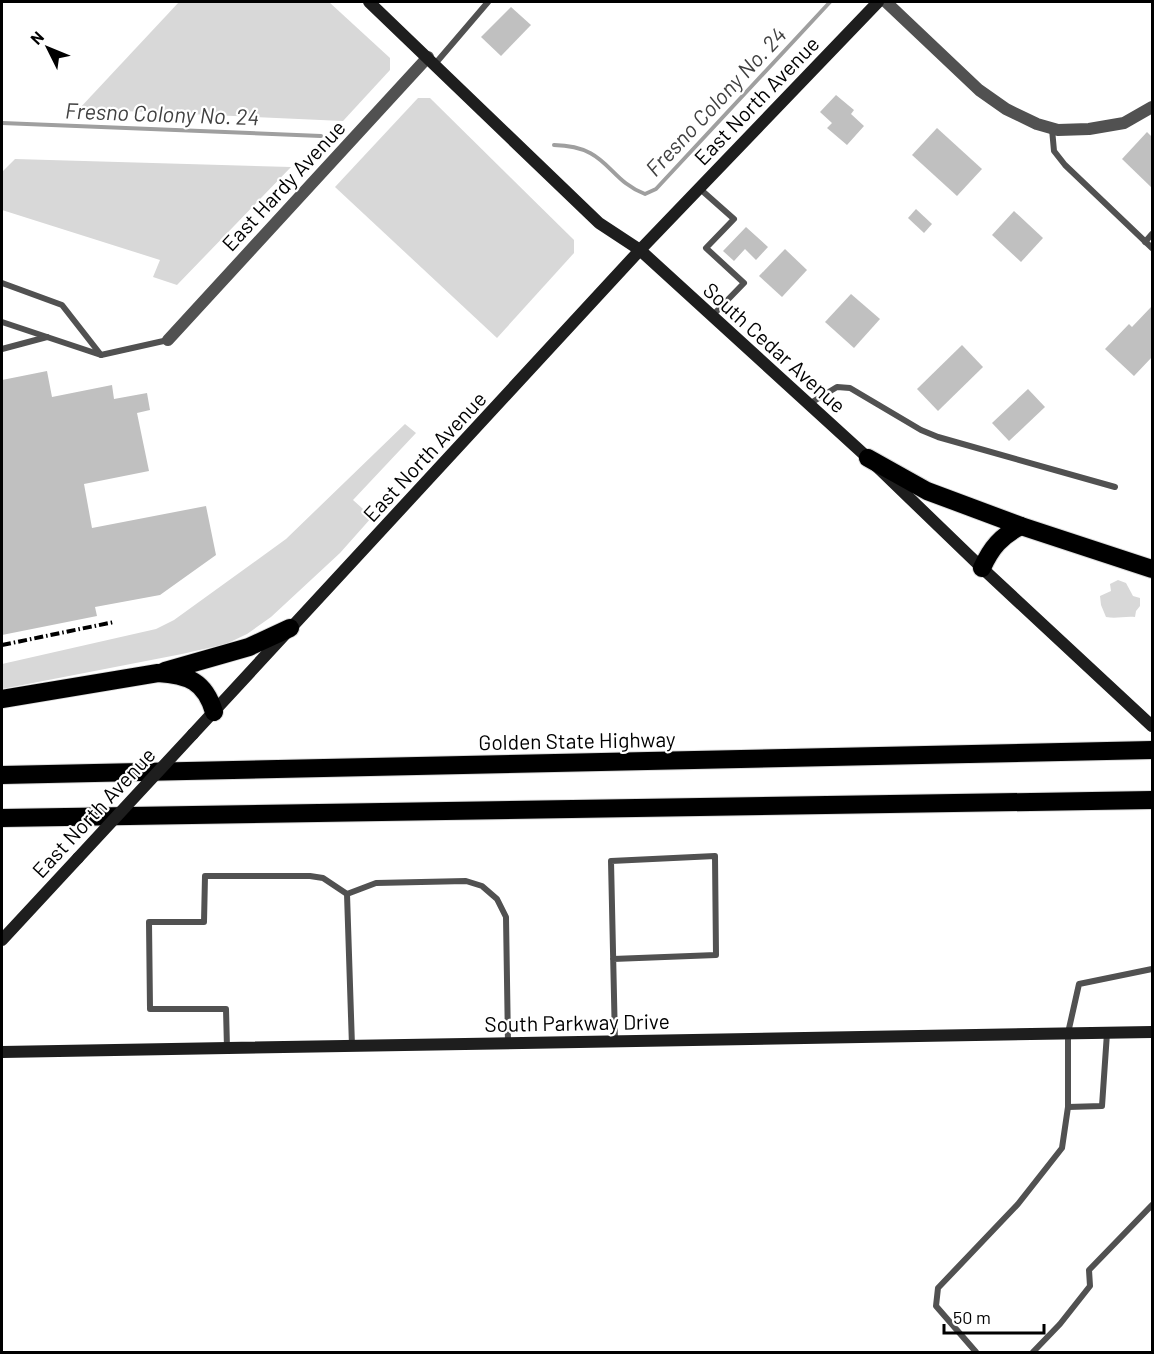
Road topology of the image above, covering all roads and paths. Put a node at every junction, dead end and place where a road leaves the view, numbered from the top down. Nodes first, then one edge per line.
1 (369, 2) edge
2 (488, 2) edge
3 (878, 2) edge
4 (886, 2) edge
5 (432, 60) junction
6 (1152, 106) edge
7 (1052, 128) junction
8 (699, 188) junction
9 (1152, 234) edge
10 (1145, 242) junction
11 (1152, 248) edge
12 (640, 250) junction
13 (2, 283) edge
14 (711, 316) junction
15 (2, 322) edge
16 (47, 337) junction
17 (168, 340) joint
18 (2, 349) edge
19 (101, 355) junction
20 (808, 404) junction
21 (868, 458) junction
22 (1115, 487) dead end
23 (1021, 526) junction
24 (982, 568) junction
25 (1152, 569) edge
26 (290, 628) junction
27 (158, 673) junction
28 (2, 699) edge
29 (214, 712) junction
30 (1152, 726) edge
31 (1152, 750) edge
32 (2, 775) edge
33 (1152, 800) edge
34 (2, 818) edge
35 (347, 894) junction
36 (2, 940) edge
37 (613, 959) junction
38 (1152, 969) edge
39 (1152, 1032) edge
40 (1068, 1033) junction
41 (1107, 1033) junction
42 (615, 1041) junction
43 (508, 1043) junction
44 (351, 1046) junction
45 (227, 1048) junction
46 (2, 1052) edge
47 (1068, 1107) junction
48 (1152, 1205) edge
49 (976, 1353) edge
50 (1033, 1353) edge

1 - 5 street, South Cedar Avenue
2 - 5 lane
3 - 8 street, East North Avenue
4 - 7 street
5 - 12 street, South Cedar Avenue
5 - 17 street, East Hardy Avenue
6 - 7 street
7 - 10 lane
8 - 12 street, East North Avenue
8 - 14 lane
9 - 10 lane
10 - 11 lane
12 - 14 street, South Cedar Avenue
12 - 26 street, East North Avenue
13 - 19 lane
14 - 20 street, South Cedar Avenue
15 - 16 lane
16 - 18 lane
16 - 19 lane
17 - 19 lane
20 - 21 street, South Cedar Avenue
20 - 22 lane
21 - 23 highway
21 - 24 street, South Cedar Avenue
23 - 24 highway
23 - 25 highway
24 - 30 street, South Cedar Avenue
26 - 27 highway
26 - 29 street, East North Avenue
27 - 28 highway
27 - 29 highway
29 - 36 street, East North Avenue, bridge
31 - 32 highway, Golden State Highway
33 - 34 highway
35 - 43 lane
35 - 44 lane
35 - 45 lane
37 - 37 lane
37 - 42 lane
38 - 40 lane
39 - 41 street, South Parkway Drive
40 - 41 street, South Parkway Drive
40 - 42 street, South Parkway Drive
40 - 47 lane
41 - 47 lane
42 - 43 street, South Parkway Drive
43 - 44 street, South Parkway Drive
44 - 45 street, South Parkway Drive
45 - 46 street, South Parkway Drive
47 - 49 lane
48 - 50 lane

